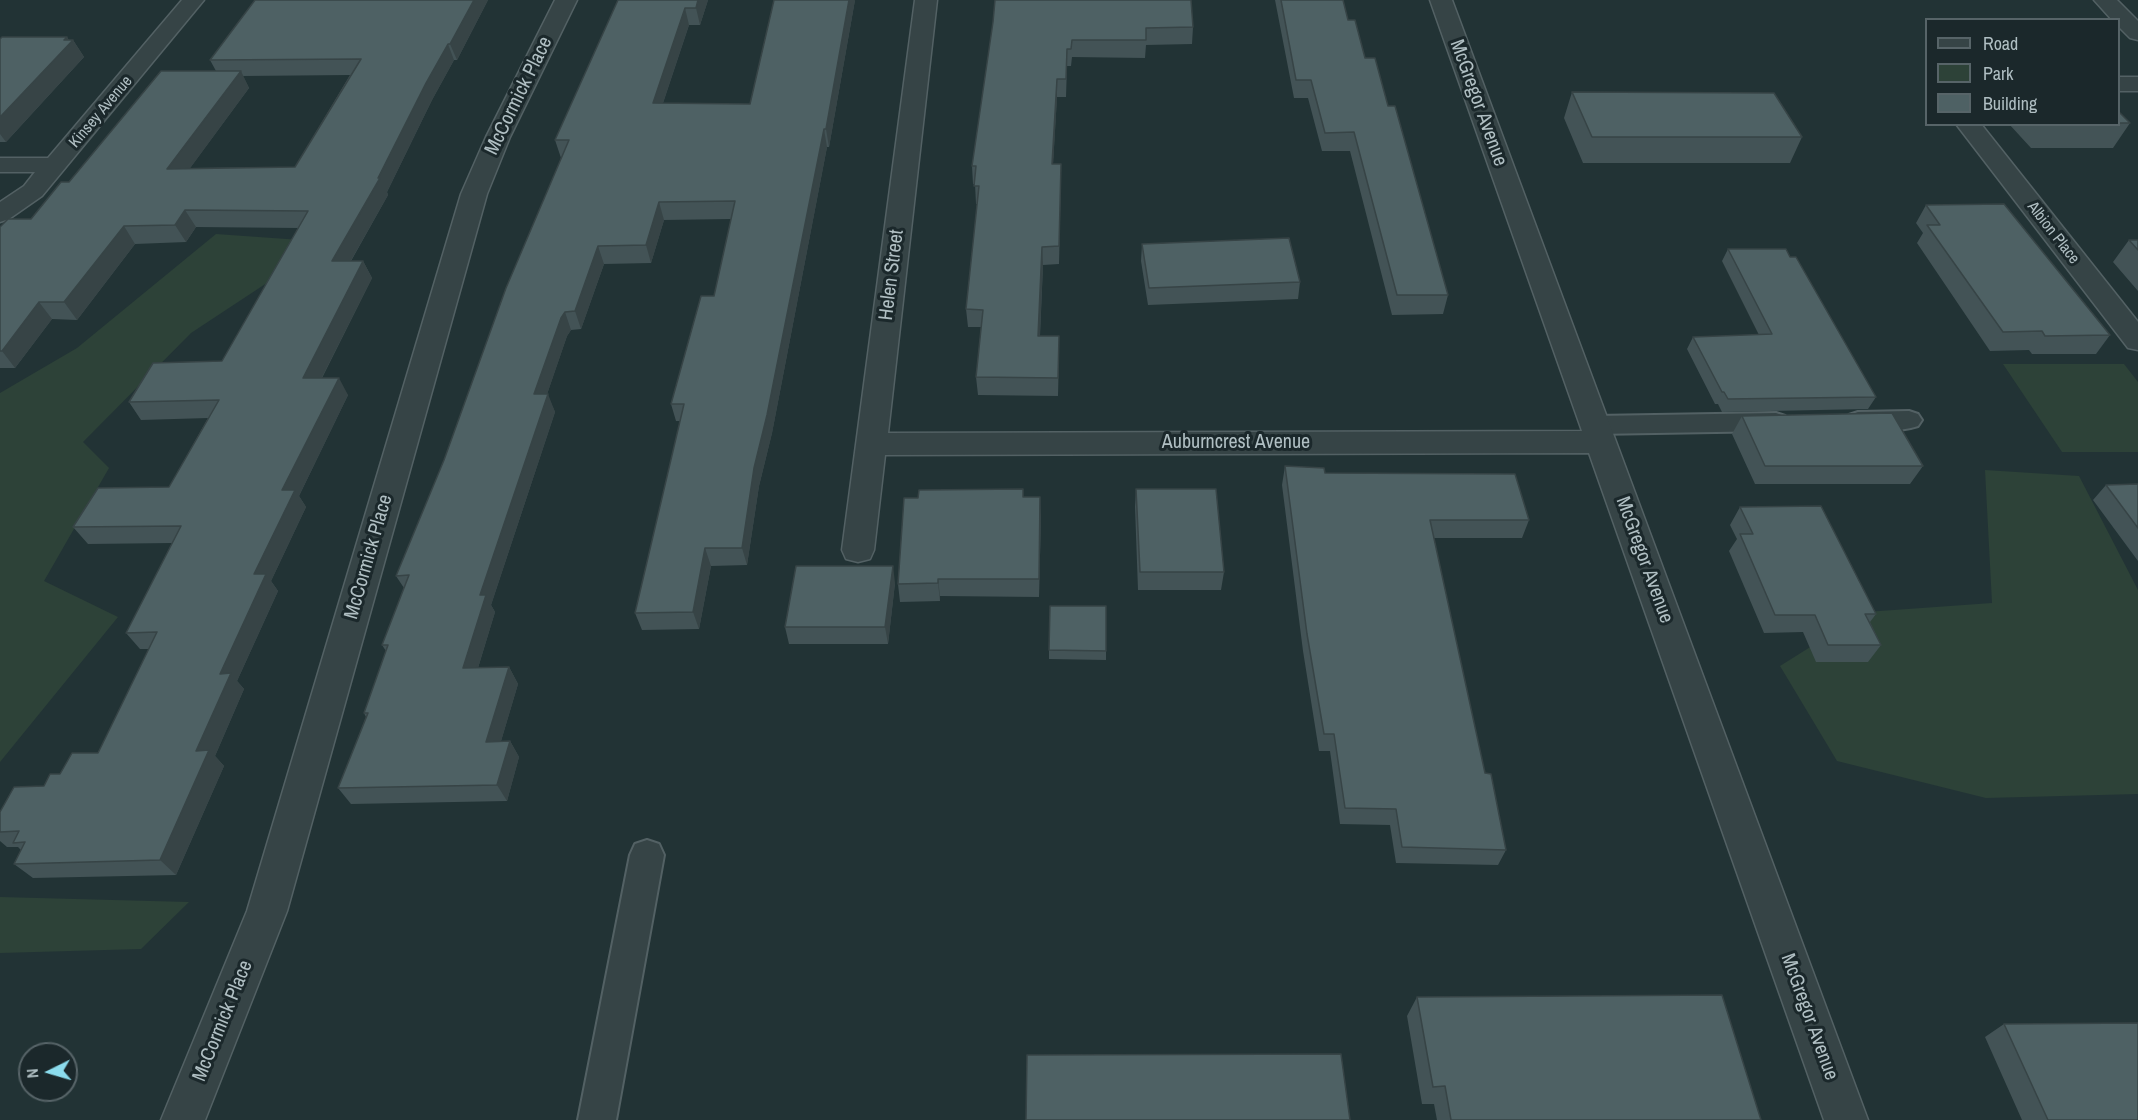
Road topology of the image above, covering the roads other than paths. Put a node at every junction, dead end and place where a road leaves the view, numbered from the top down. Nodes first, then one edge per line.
1 (193, 0) edge
2 (566, 0) edge
3 (926, 0) edge
4 (1441, 0) edge
5 (2105, 0) edge
6 (2138, 33) edge
7 (2120, 84) edge
8 (2138, 84) edge
9 (1970, 126) edge
10 (0, 165) edge
11 (57, 165) junction
12 (0, 214) edge
13 (2138, 341) edge
14 (1909, 420) dead end
15 (1839, 421) edge
16 (1803, 422) edge
17 (1598, 434) junction
18 (871, 444) junction
19 (858, 549) dead end
20 (647, 855) dead end
21 (183, 1120) edge
22 (597, 1120) edge
23 (1846, 1120) edge

1 - 11 street, Kinsey Avenue
2 - 21 street, McCormick Place
3 - 18 street, Helen Street
4 - 17 street, McGregor Avenue
5 - 6 street
7 - 8 street
9 - 13 street, Albion Place
10 - 11 street
11 - 12 street, Kinsey Avenue
14 - 15 lane
16 - 17 lane
17 - 18 street, Auburncrest Avenue
17 - 23 street, McGregor Avenue
18 - 19 street, Helen Street
20 - 22 lane

